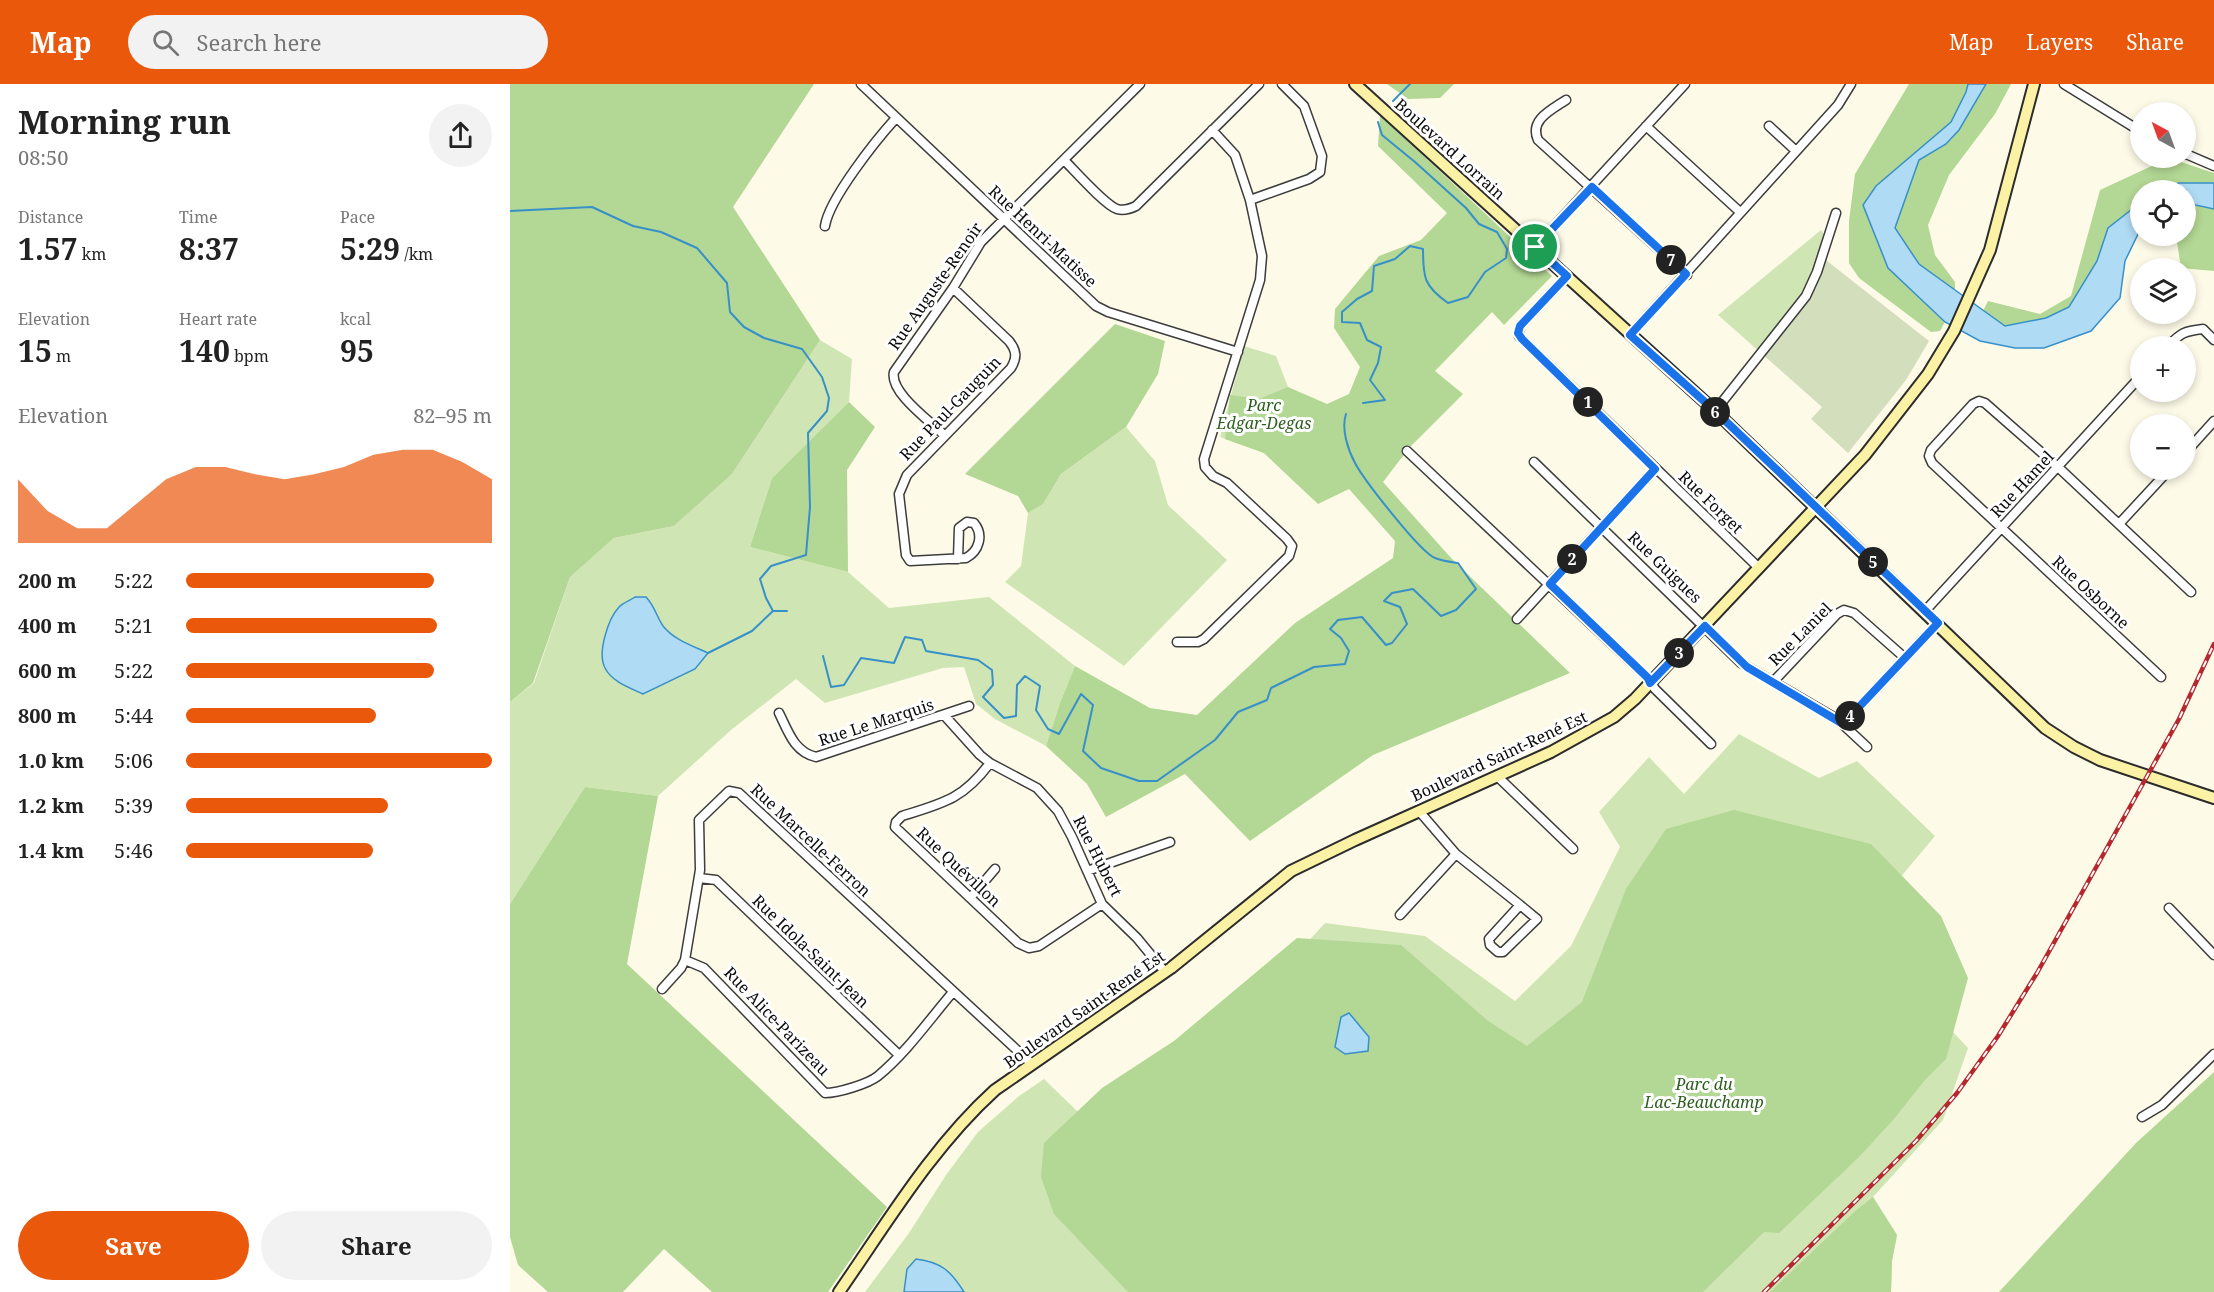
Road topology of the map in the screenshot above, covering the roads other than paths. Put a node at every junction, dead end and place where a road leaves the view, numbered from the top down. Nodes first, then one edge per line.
1 (861, 84) edge
2 (1140, 84) edge
3 (1258, 84) edge
4 (1281, 84) edge
5 (1355, 84) edge
6 (1685, 84) edge
7 (1851, 84) edge
8 (2034, 84) edge
9 (2064, 84) edge
10 (1566, 100) dead end
11 (896, 118) junction
12 (2130, 125) edge
13 (1647, 126) junction
14 (1769, 126) dead end
15 (1212, 130) junction
16 (1796, 151) junction
17 (2196, 158) edge
18 (1064, 160) junction
19 (2214, 166) edge
20 (1592, 187) junction
21 (1250, 200) junction
22 (1740, 212) junction
23 (1836, 213) dead end
24 (1004, 220) junction
25 (825, 226) dead end
26 (1535, 247) junction
27 (1686, 274) junction
28 (1567, 276) junction
29 (953, 288) junction
30 (1630, 335) junction
31 (2178, 336) edge
32 (2214, 340) edge
33 (1238, 352) junction
34 (2130, 388) edge
35 (1715, 411) junction
36 (2214, 421) edge
37 (944, 435) junction
38 (2196, 441) edge
39 (1407, 452) dead end
40 (1534, 462) dead end
41 (2058, 468) junction
42 (1655, 469) junction
43 (2160, 480) edge
44 (1815, 508) junction
45 (2119, 524) junction
46 (1602, 527) junction
47 (2002, 529) junction
48 (958, 558) dead end
49 (1759, 568) junction
50 (1550, 584) junction
51 (2191, 592) dead end
52 (1925, 611) junction
53 (1517, 619) dead end
54 (1938, 623) junction
55 (1705, 626) junction
56 (1177, 642) dead end
57 (1905, 658) junction
58 (2160, 677) dead end
59 (1773, 682) junction
60 (1650, 683) junction
61 (969, 706) dead end
62 (779, 713) dead end
63 (944, 715) junction
64 (1843, 724) junction
65 (1711, 744) dead end
66 (1868, 747) dead end
67 (990, 763) junction
68 (1498, 777) junction
69 (2214, 798) edge
70 (1419, 811) junction
71 (1170, 842) dead end
72 (1573, 849) dead end
73 (1456, 854) junction
74 (995, 869) dead end
75 (1087, 871) junction
76 (699, 878) junction
77 (971, 897) junction
78 (1102, 904) junction
79 (1520, 904) junction
80 (2169, 908) dead end
81 (1400, 915) dead end
82 (2214, 955) edge
83 (685, 960) junction
84 (1165, 972) junction
85 (662, 989) dead end
86 (953, 992) junction
87 (2214, 1054) edge
88 (899, 1055) junction
89 (1032, 1064) junction
90 (2142, 1117) dead end
91 (839, 1292) edge

1 - 11 street, Rue Henri-Matisse
2 - 18 street, Rue Auguste-Renoir
3 - 15 street
4 - 21 street
5 - 26 street, Boulevard Lorrain
6 - 13 street
7 - 16 street
8 - 44 street, Boulevard Saint-René Est
9 - 12 street
10 - 20 street
11 - 24 street, Rue Henri-Matisse
11 - 25 street
13 - 20 street
13 - 22 street
14 - 16 street
15 - 18 street
15 - 21 street
16 - 22 street
17 - 19 street
18 - 24 street, Rue Auguste-Renoir
20 - 26 street
20 - 27 street
21 - 33 street
22 - 27 street
23 - 35 street
24 - 29 street, Rue Auguste-Renoir
24 - 33 street, Rue Henri-Matisse
26 - 28 street, Boulevard Lorrain
27 - 30 street
28 - 30 street, Boulevard Lorrain
28 - 42 street, Rue Forget
29 - 37 street, Rue Auguste-Renoir
29 - 37 street, Rue Paul-Gauguin
30 - 35 street, Boulevard Lorrain
31 - 32 street
33 - 56 street
34 - 41 street, Rue Hamel
35 - 44 street, Boulevard Lorrain
36 - 38 street
37 - 48 street, Rue Paul-Gauguin
39 - 50 street
40 - 46 street, Rue Guigues
41 - 45 street
41 - 47 street, Rue Hamel
41 - 47 street, Rue Osborne
42 - 46 street
42 - 49 street, Rue Forget
43 - 45 street
44 - 49 street, Boulevard Saint-René Est
44 - 52 street, Boulevard Lorrain
45 - 51 street
46 - 50 street
46 - 55 street, Rue Guigues
47 - 52 street, Rue Hamel
47 - 58 street, Rue Osborne
49 - 55 street, Boulevard Saint-René Est
50 - 53 street
50 - 60 street
52 - 54 street, Boulevard Lorrain
54 - 57 street
54 - 69 street, Boulevard Lorrain
55 - 59 street, Rue Guigues
55 - 60 street, Boulevard Saint-René Est
57 - 59 street, Rue Laniel
57 - 64 street
59 - 64 street, Rue Guigues
60 - 65 street
60 - 68 street, Boulevard Saint-René Est
61 - 63 street, Rue Le Marquis
62 - 63 street, Rue Le Marquis
63 - 67 street, Rue Hubert
64 - 66 street, Rue Guigues
67 - 75 street, Rue Hubert
67 - 77 street, Rue Quévillon
68 - 70 street, Boulevard Saint-René Est
68 - 72 street
70 - 73 street
70 - 84 street, Boulevard Saint-René Est
71 - 75 street
73 - 79 street
73 - 81 street
74 - 77 street
75 - 78 street, Rue Hubert
76 - 83 street, Rue Marcelle-Ferron
76 - 86 street, Rue Marcelle-Ferron
76 - 88 street, Rue Idola-Saint-Jean
77 - 78 street, Rue Quévillon
78 - 84 street, Rue Hubert
79 - 79 street
80 - 82 street
83 - 85 street, Rue Marcelle-Ferron
83 - 88 street, Rue Alice-Parizeau
84 - 89 street, Boulevard Saint-René Est
86 - 88 street, Rue Alice-Parizeau
86 - 89 street, Rue Marcelle-Ferron
87 - 90 street
89 - 91 street, Boulevard Saint-René Est

